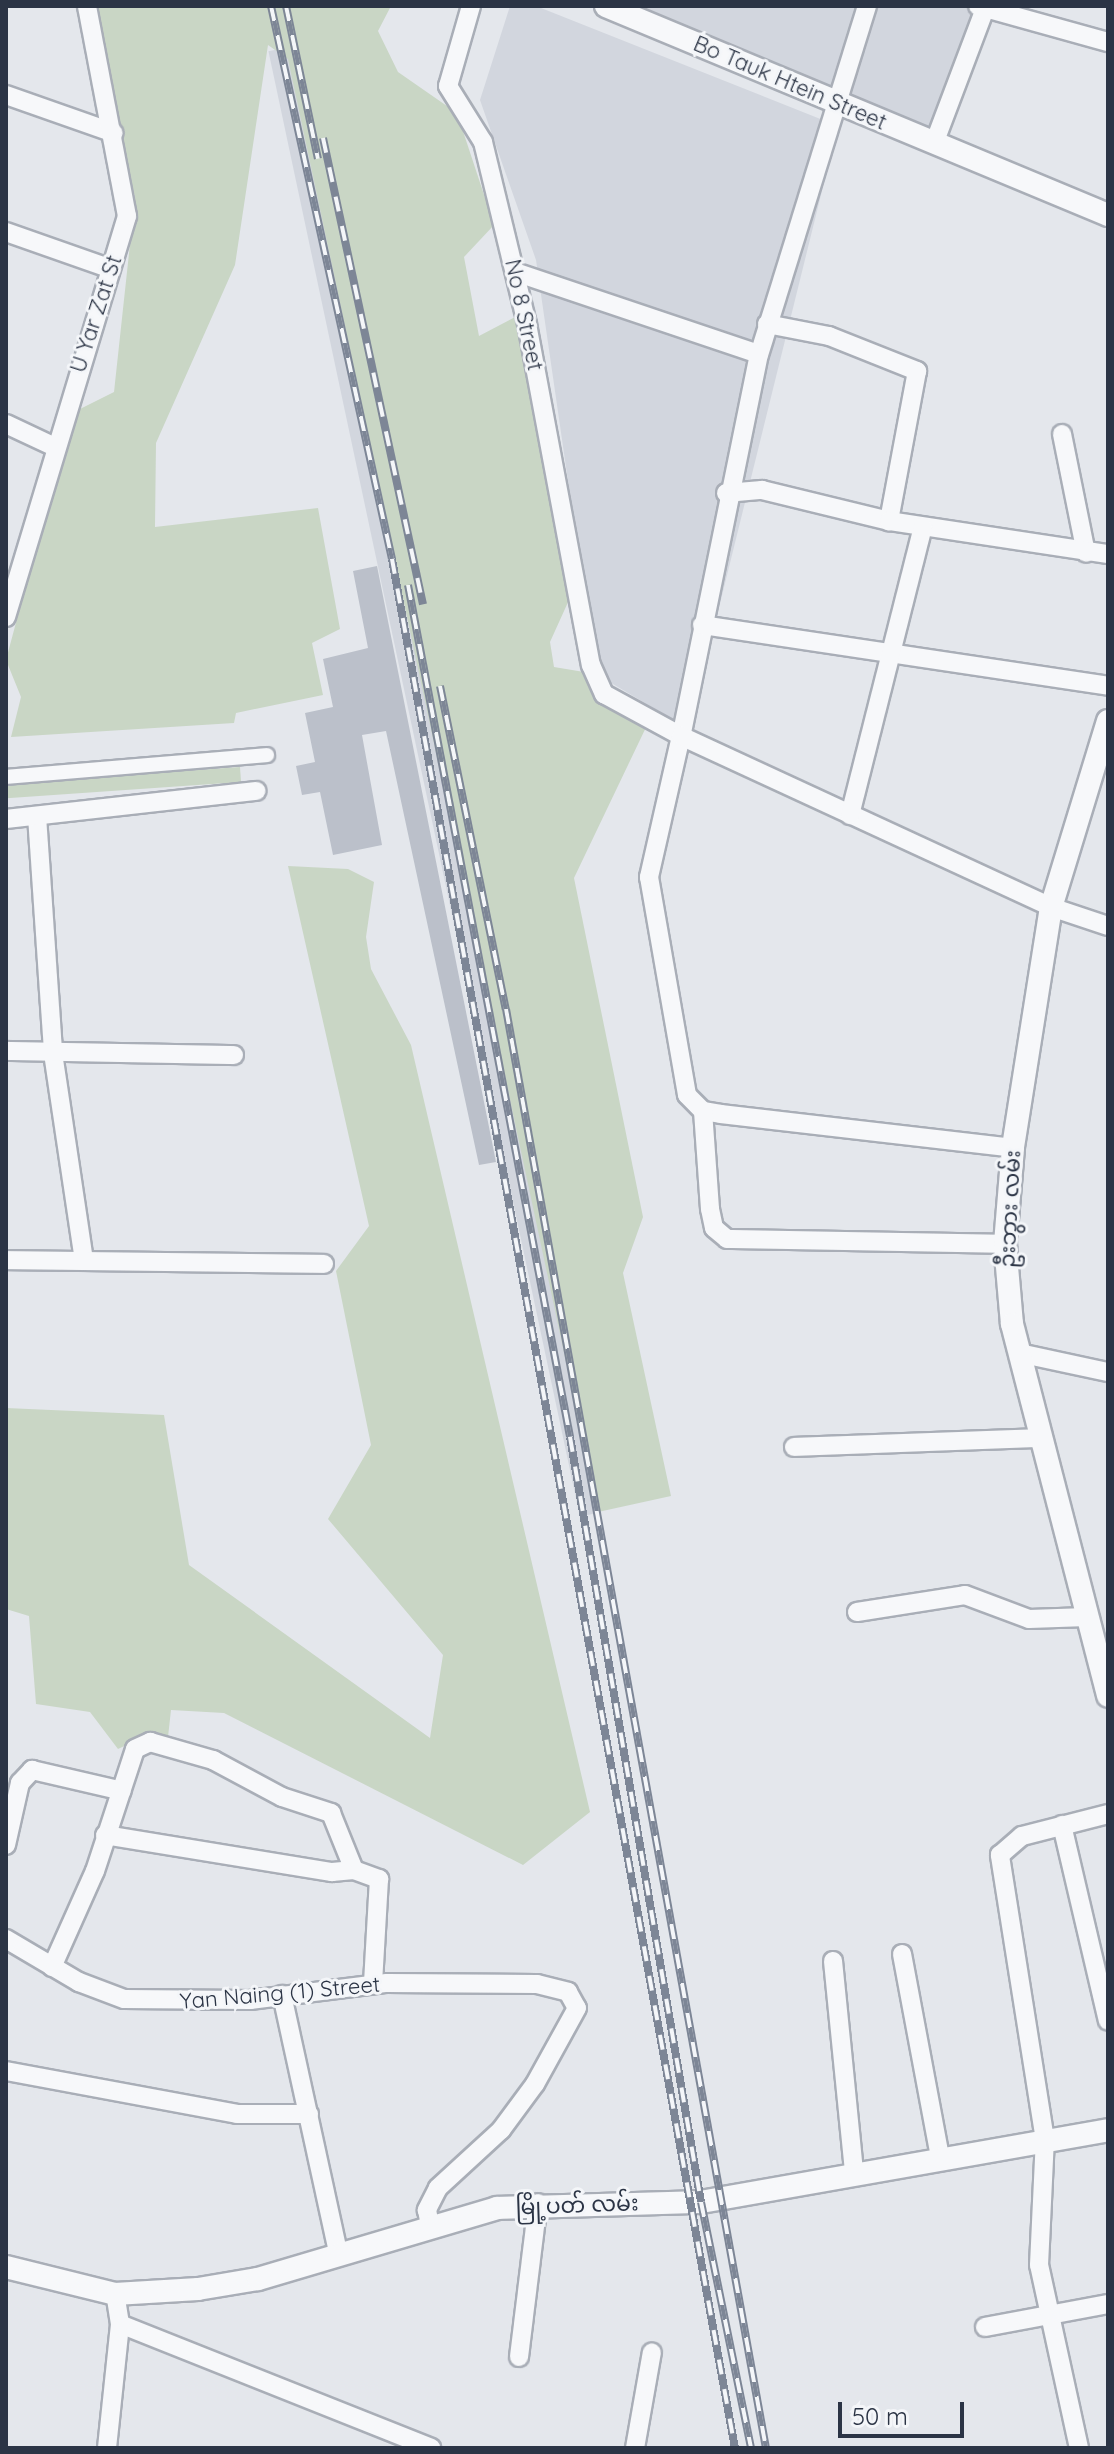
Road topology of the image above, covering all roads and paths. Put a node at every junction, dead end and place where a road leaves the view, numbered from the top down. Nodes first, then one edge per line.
1 (87, 6) edge
2 (471, 6) edge
3 (606, 6) edge
4 (867, 6) edge
5 (983, 7) edge
6 (1108, 42) edge
7 (6, 95) edge
8 (836, 107) junction
9 (114, 133) junction
10 (935, 141) junction
11 (1108, 215) edge
12 (6, 232) edge
13 (111, 269) junction
14 (515, 272) junction
15 (767, 324) junction
16 (759, 354) junction
17 (6, 424) edge
18 (1062, 434) dead end
19 (53, 446) junction
20 (726, 493) junction
21 (889, 521) junction
22 (923, 527) junction
23 (1086, 553) junction
24 (1108, 554) edge
25 (6, 617) edge
26 (702, 625) junction
27 (894, 650) junction
28 (1108, 686) edge
29 (1108, 721) edge
30 (681, 736) junction
31 (267, 755) dead end
32 (6, 777) edge
33 (256, 791) dead end
34 (850, 815) junction
35 (37, 816) junction
36 (6, 819) edge
37 (1051, 907) junction
38 (1108, 926) edge
39 (6, 1051) edge
40 (53, 1053) junction
41 (234, 1055) dead end
42 (703, 1111) junction
43 (1013, 1148) junction
44 (1005, 1244) junction
45 (6, 1260) edge
46 (84, 1261) junction
47 (324, 1264) dead end
48 (1019, 1353) junction
49 (1108, 1372) edge
50 (1041, 1438) junction
51 (794, 1447) dead end
52 (857, 1612) dead end
53 (1087, 1617) junction
54 (1108, 1696) edge
55 (122, 1791) junction
56 (1108, 1814) edge
57 (1062, 1825) junction
58 (105, 1835) junction
59 (6, 1845) edge
60 (354, 1870) junction
61 (6, 1939) edge
62 (902, 1954) dead end
63 (833, 1961) dead end
64 (52, 1967) junction
65 (373, 1984) junction
66 (282, 1995) junction
67 (1108, 2021) edge
68 (6, 2071) edge
69 (309, 2114) junction
70 (1108, 2130) edge
71 (1045, 2140) junction
72 (940, 2157) junction
73 (854, 2172) junction
74 (538, 2203) junction
75 (430, 2225) junction
76 (339, 2256) junction
77 (6, 2267) edge
78 (115, 2294) junction
79 (1108, 2304) edge
80 (1052, 2318) junction
81 (120, 2324) junction
82 (985, 2327) dead end
83 (652, 2352) dead end
84 (519, 2357) dead end
85 (107, 2448) edge
86 (431, 2448) edge
87 (635, 2448) edge
88 (1079, 2448) edge

1 - 9 street, U Yar Zat St
2 - 14 street, No 8 Street
3 - 8 street, Bo Tauk Htein Street
4 - 8 street
5 - 6 street
5 - 10 street
7 - 9 street
8 - 10 street, Bo Tauk Htein Street
8 - 15 street
9 - 13 street, U Yar Zat St
10 - 11 street, Bo Tauk Htein Street
12 - 13 street
13 - 19 street, U Yar Zat St
14 - 16 street
14 - 30 street, No 8 Street
15 - 16 street
15 - 21 street
16 - 20 street
17 - 19 street
18 - 23 street
19 - 25 street, U Yar Zat St
20 - 21 street
20 - 26 street
21 - 22 street
22 - 23 street
22 - 27 street
23 - 24 street
26 - 27 street
26 - 30 street
27 - 28 street
27 - 34 street
29 - 37 street, ဦးဘွား လမ်း
30 - 34 street, No 8 Street
30 - 42 street
31 - 32 street
33 - 35 street
34 - 37 street, No 8 Street
35 - 36 street
35 - 40 street
37 - 38 street, No 8 Street
37 - 43 street, ဦးဘွား လမ်း
39 - 40 street
40 - 41 street
40 - 46 street
42 - 43 street
42 - 44 street
43 - 44 street, ဦးဘွား လမ်း
44 - 48 street, ဦးဘွား လမ်း
45 - 46 street
46 - 47 street
48 - 49 street
48 - 50 street, ဦးဘွား လမ်း
50 - 51 street
50 - 53 street, ဦးဘွား လမ်း
52 - 53 street
53 - 54 street, ဦးဘွား လမ်း
55 - 58 street
55 - 59 street
55 - 60 street
56 - 57 street
57 - 67 street
57 - 71 street
58 - 60 street
58 - 64 street
60 - 65 street
61 - 64 street, Yan Naing (1) Street
62 - 72 street
63 - 73 street
64 - 66 street, Yan Naing (1) Street
65 - 66 street, Yan Naing (1) Street
65 - 75 street, Yan Naing (1) Street
66 - 69 street
68 - 69 street
69 - 76 street
70 - 71 street, မြို့ပတ် လမ်း
71 - 72 street, မြို့ပတ် လမ်း
71 - 80 street
72 - 73 street, မြို့ပတ် လမ်း
73 - 74 street, မြို့ပတ် လမ်း
74 - 75 street, မြို့ပတ် လမ်း
74 - 84 street
75 - 76 street, မြို့ပတ် လမ်း
76 - 78 street, မြို့ပတ် လမ်း
77 - 78 street, မြို့ပတ် လမ်း
78 - 81 street
79 - 80 street
80 - 82 street
80 - 88 street
81 - 85 street
81 - 86 street
83 - 87 street

